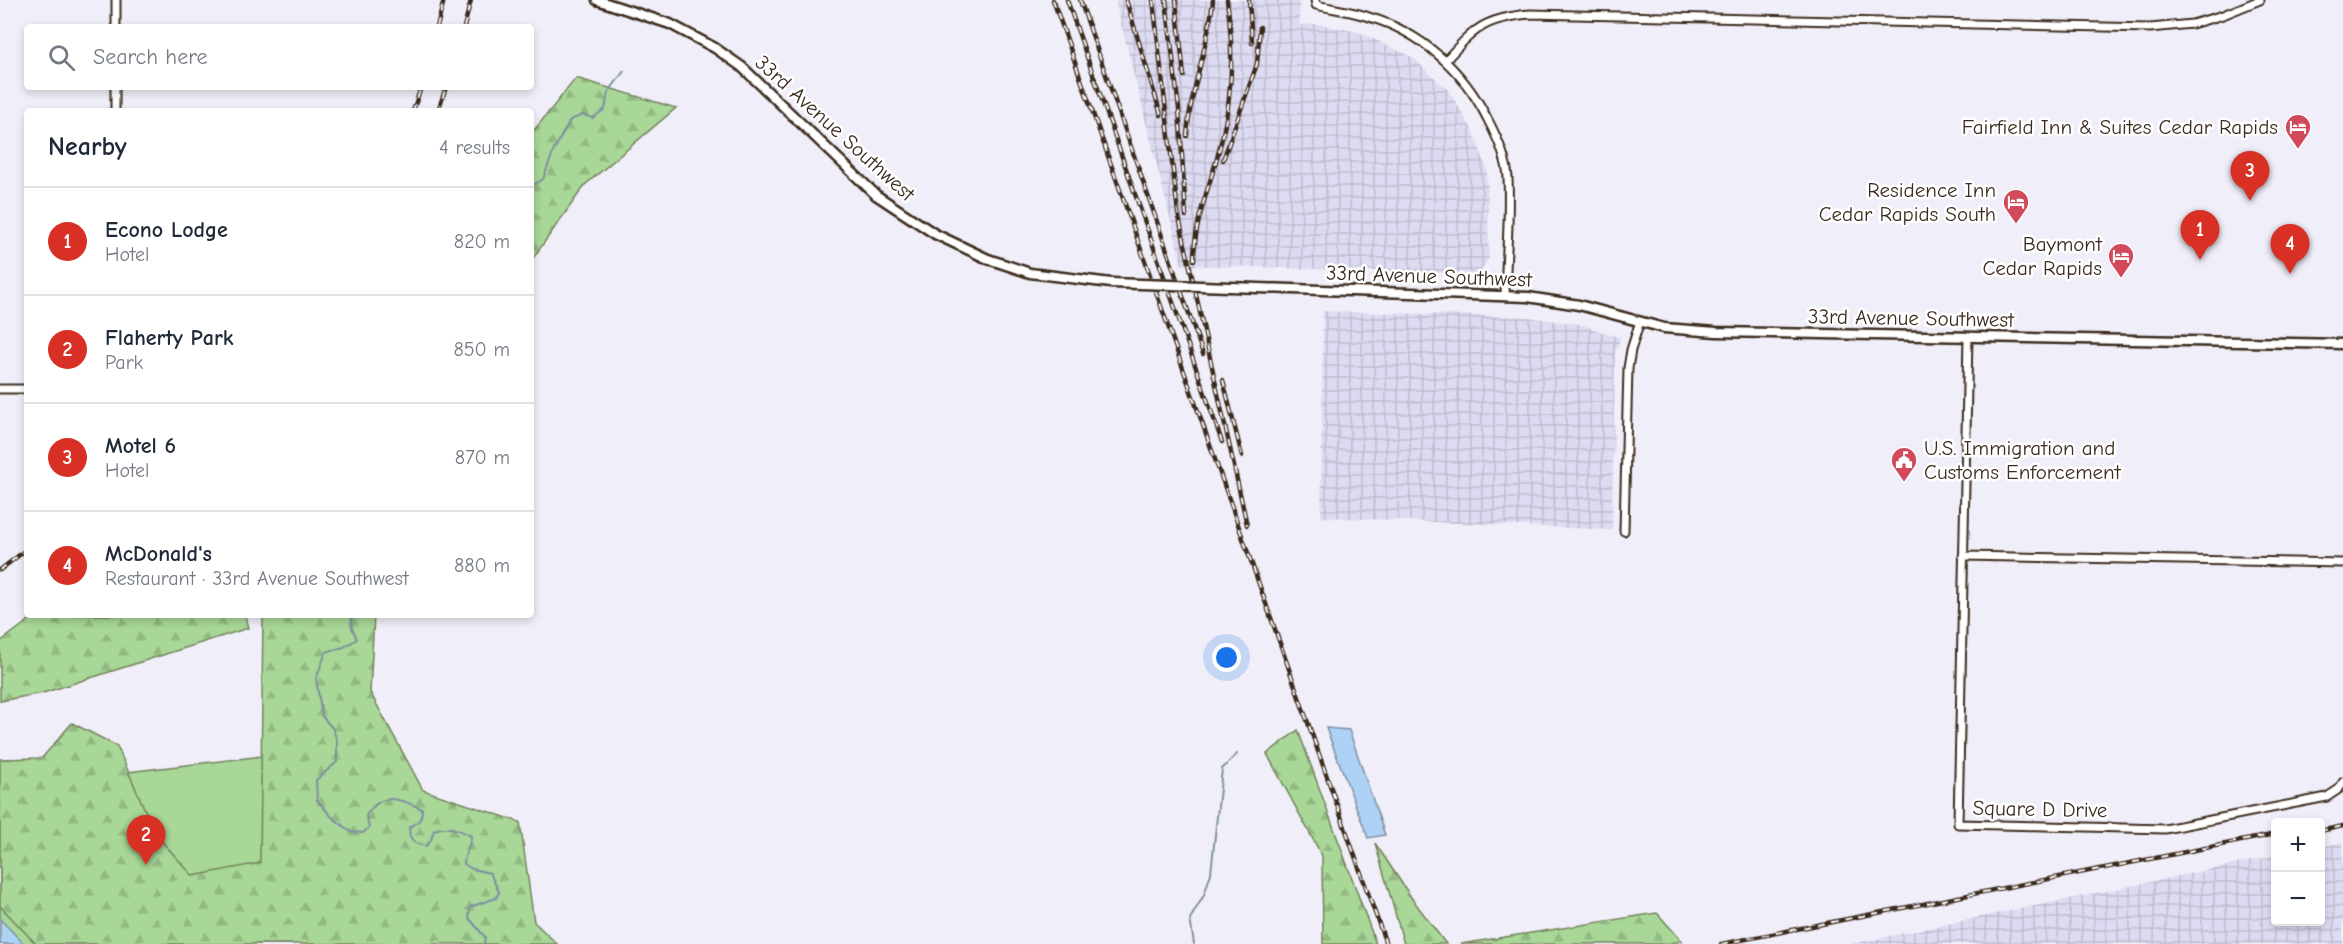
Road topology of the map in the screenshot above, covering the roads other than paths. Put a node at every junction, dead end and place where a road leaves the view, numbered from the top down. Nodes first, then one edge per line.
1 (116, 0) edge
2 (597, 0) edge
3 (1315, 0) edge
4 (2260, 0) edge
5 (116, 24) edge
6 (1446, 60) junction
7 (115, 90) edge
8 (115, 108) edge
9 (1505, 296) junction
10 (1640, 321) junction
11 (1968, 337) junction
12 (2343, 344) edge
13 (0, 389) edge
14 (24, 389) edge
15 (1624, 531) dead end
16 (1963, 556) junction
17 (2343, 563) edge
18 (2343, 782) edge

1 - 5 street
2 - 9 street, 33rd Avenue Southwest, bridge
3 - 6 street
4 - 6 street
6 - 9 street
7 - 8 street
9 - 10 street, 33rd Avenue Southwest
10 - 11 street, 33rd Avenue Southwest
10 - 15 street
11 - 12 street, 33rd Avenue Southwest
11 - 16 street, Square D Drive
13 - 14 street
16 - 17 street
16 - 18 street, Square D Drive

